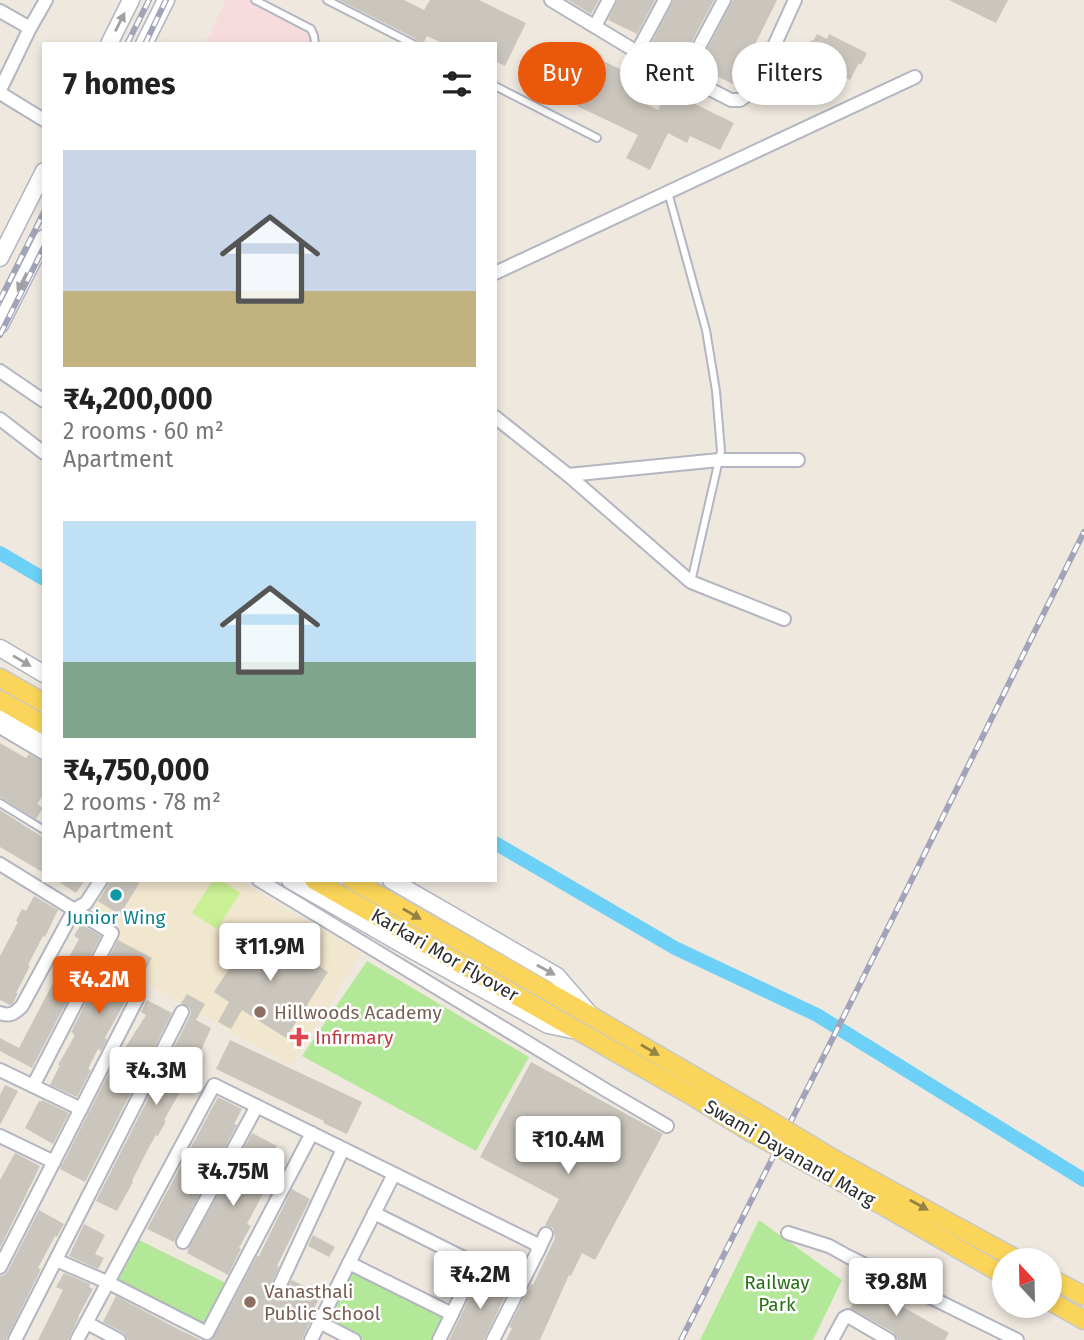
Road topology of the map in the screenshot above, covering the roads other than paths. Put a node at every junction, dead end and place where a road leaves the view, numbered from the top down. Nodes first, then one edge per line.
1 (46, 0) edge
2 (131, 0) edge
3 (166, 0) edge
4 (256, 0) edge
5 (327, 0) edge
6 (609, 0) edge
7 (665, 0) edge
8 (724, 0) edge
9 (795, 0) edge
10 (556, 1) edge
11 (0, 10) edge
12 (595, 26) junction
13 (30, 28) junction
14 (110, 42) edge
15 (145, 42) edge
16 (315, 42) edge
17 (408, 42) edge
18 (620, 42) edge
19 (642, 42) edge
20 (702, 42) edge
21 (915, 77) dead end
22 (497, 87) edge
23 (0, 91) edge
24 (718, 93) edge
25 (42, 119) edge
26 (597, 138) dead end
27 (42, 176) edge
28 (668, 192) junction
29 (42, 243) edge
30 (0, 257) edge
31 (497, 272) edge
32 (0, 325) edge
33 (0, 371) edge
34 (42, 400) edge
35 (0, 419) edge
36 (497, 419) edge
37 (42, 451) edge
38 (719, 460) junction
39 (798, 460) dead end
40 (568, 475) junction
41 (691, 582) junction
42 (784, 619) dead end
43 (0, 648) edge
44 (42, 673) edge
45 (0, 678) edge
46 (0, 699) edge
47 (42, 702) edge
48 (0, 715) edge
49 (42, 724) edge
50 (0, 727) edge
51 (42, 739) edge
52 (42, 752) edge
53 (0, 803) edge
54 (42, 829) edge
55 (0, 864) edge
56 (100, 882) edge
57 (262, 882) edge
58 (294, 882) edge
59 (317, 882) edge
60 (355, 882) edge
61 (394, 882) edge
62 (74, 910) junction
63 (138, 998) dead end
64 (182, 1012) dead end
65 (0, 1013) edge
66 (591, 1016) junction
67 (575, 1031) junction
68 (0, 1070) edge
69 (33, 1086) junction
70 (257, 1106) junction
71 (81, 1109) junction
72 (667, 1126) dead end
73 (312, 1133) junction
74 (2, 1141) edge
75 (343, 1149) junction
76 (54, 1162) junction
77 (835, 1169) junction
78 (394, 1174) junction
79 (374, 1213) junction
80 (788, 1233) dead end
81 (546, 1234) dead end
82 (183, 1242) dead end
83 (994, 1248) edge
84 (538, 1251) junction
85 (56, 1259) junction
86 (349, 1263) junction
87 (476, 1264) junction
88 (0, 1267) edge
89 (992, 1267) edge
90 (107, 1282) junction
91 (1062, 1284) edge
92 (520, 1286) junction
93 (278, 1289) dead end
94 (1084, 1296) edge
95 (1062, 1308) edge
96 (452, 1314) junction
97 (1084, 1320) edge
98 (319, 1322) junction
99 (87, 1323) junction
100 (15, 1340) edge
101 (78, 1340) edge
102 (119, 1340) edge
103 (311, 1340) edge
104 (354, 1340) edge
105 (439, 1340) edge
106 (493, 1340) edge
107 (832, 1340) edge
108 (889, 1340) edge
109 (1017, 1340) edge

1 - 13 street
14 -> 2 main road
3 - 15 main road
4 - 16 lane
5 - 17 lane
6 - 12 street
7 - 19 street
8 - 20 street
9 - 24 street
10 - 12 street
11 - 13 street
12 - 18 street
13 - 23 street
21 - 28 street
22 - 26 lane
23 - 25 street
27 - 30 main road
28 - 31 street
28 - 38 lane
29 -> 32 main road
33 - 34 street
35 - 37 street
36 - 40 street
38 - 39 street
38 - 40 street
38 - 41 lane
40 - 41 street
41 - 42 street
43 -> 44 main road
45 - 47 main road
46 - 49 main road
48 - 51 main road
50 - 52 street
53 - 54 lane
55 - 62 street
56 - 62 street
57 - 72 street
58 - 67 main road
59 - 67 main road, Karkari Mor Flyover
60 -> 66 main road, Karkari Mor Flyover
61 -> 66 main road
62 - 65 street
62 - 69 street
63 - 71 street
64 - 85 street
66 -> 77 main road, Swami Dayanand Marg, bridge
67 - 77 main road, Swami Dayanand Marg, bridge
68 - 69 street
69 - 71 street
70 - 73 street
70 - 82 street
70 - 90 street
71 - 76 street
73 - 75 street
73 - 90 street
74 - 76 street
75 - 78 street
75 - 93 street
76 - 88 street
77 -> 83 main road, Swami Dayanand Marg
77 - 89 main road, Swami Dayanand Marg
78 - 79 street
78 - 84 street
79 - 86 street
79 - 87 street
80 - 109 street
81 - 84 street
84 - 92 street
85 - 90 street
85 - 100 street
86 - 96 street
86 - 98 street
87 - 92 street
87 - 96 street
90 - 99 street
91 - 94 main road
92 - 106 street
95 - 97 main road
96 - 105 street
98 - 103 street
98 - 104 street
99 - 101 street
99 - 102 street
107 - 108 street

